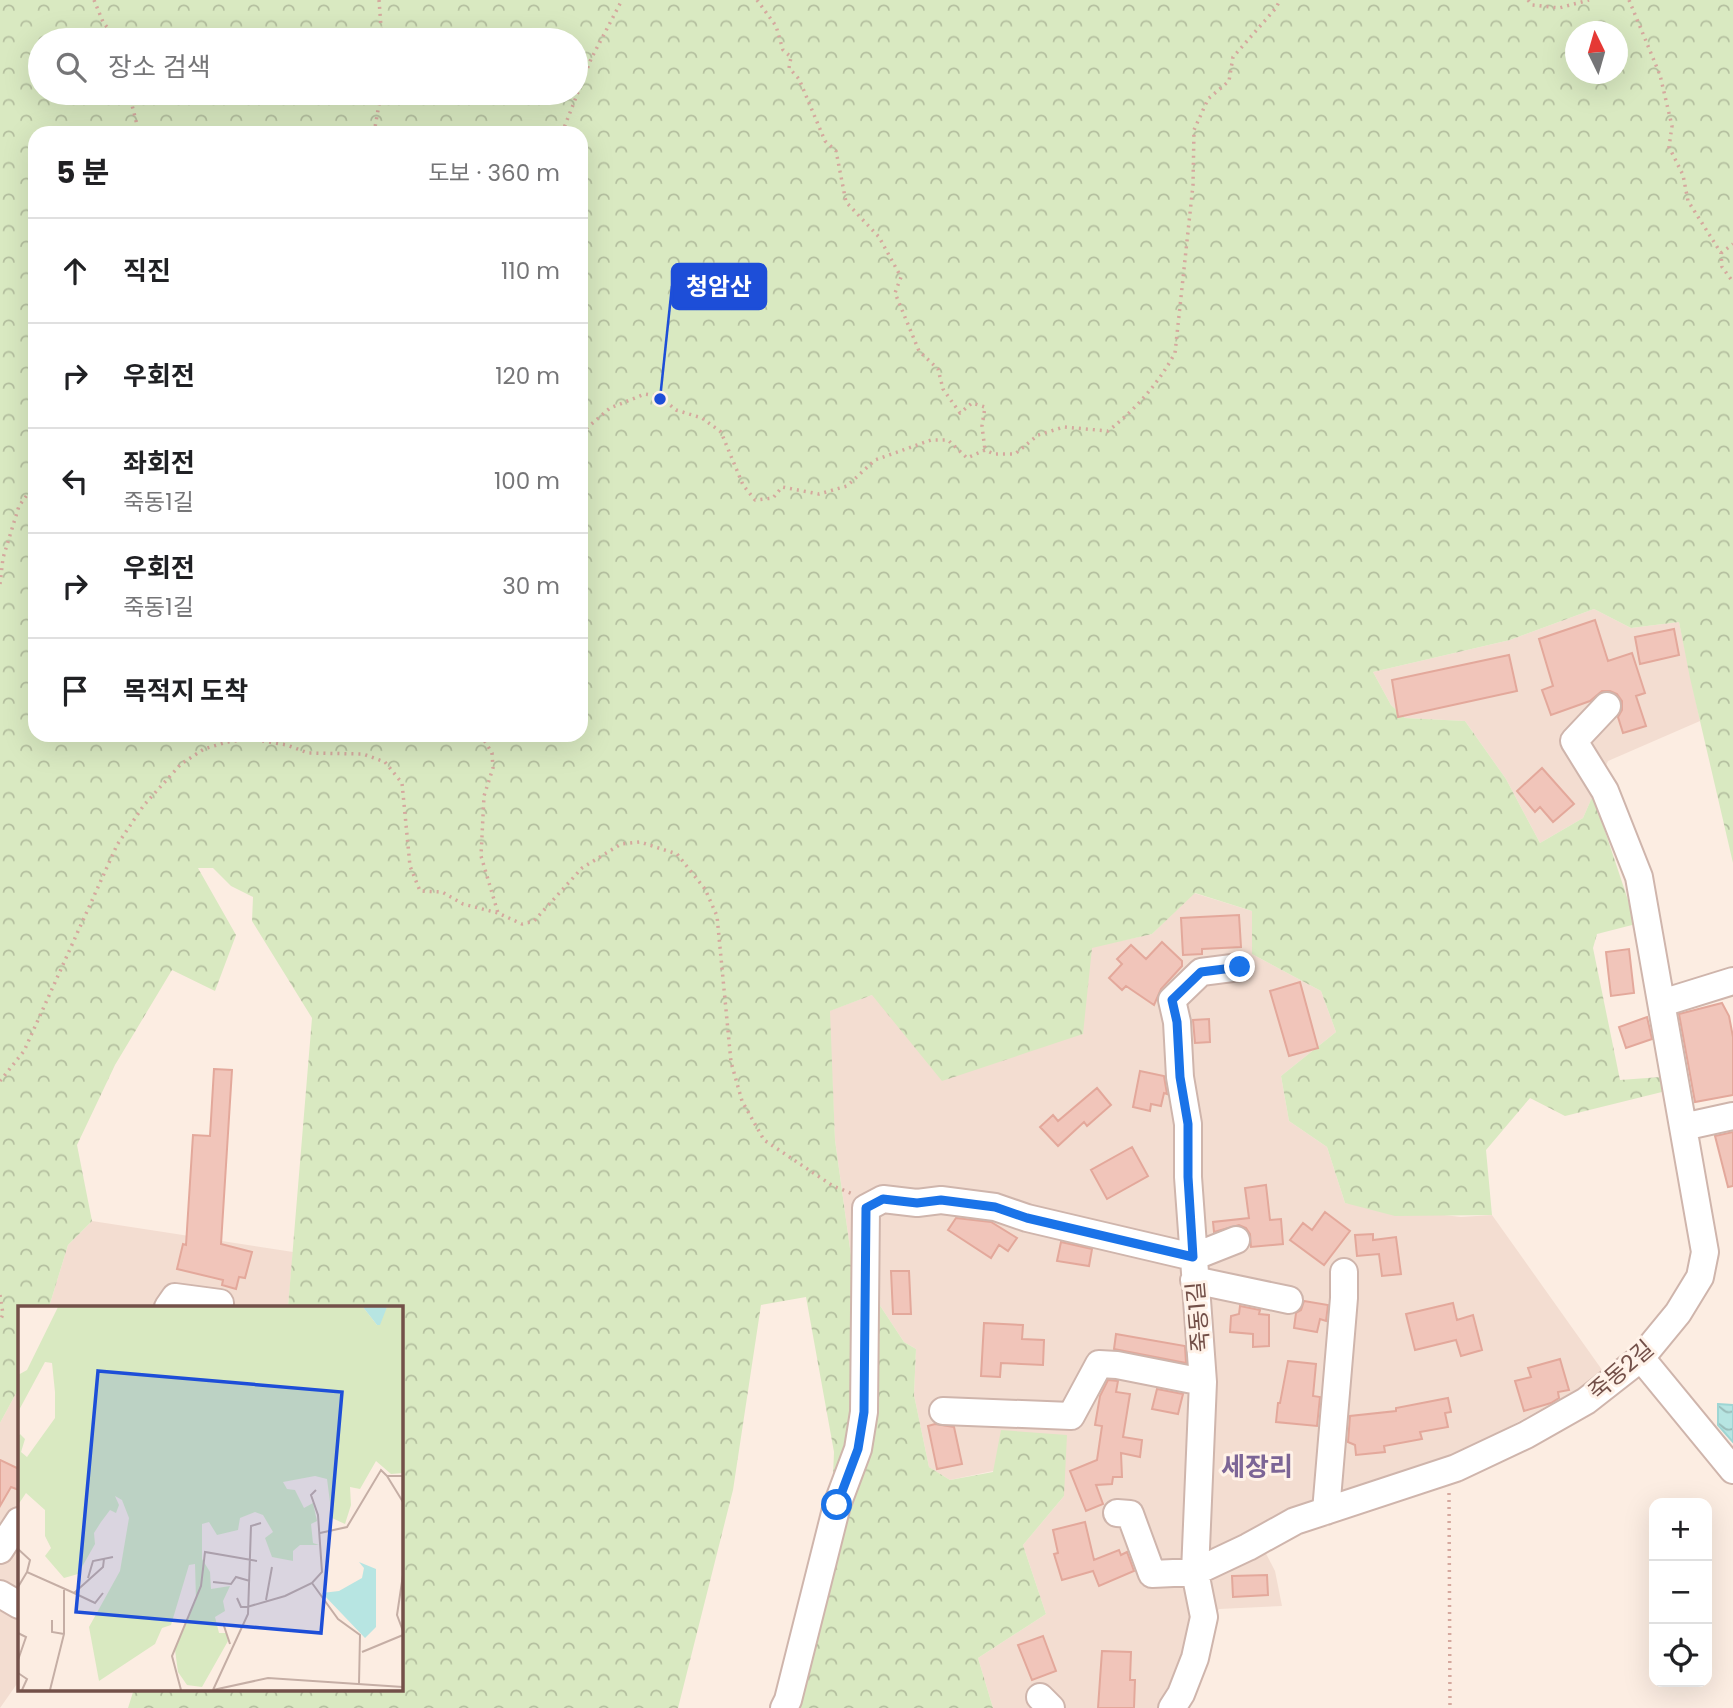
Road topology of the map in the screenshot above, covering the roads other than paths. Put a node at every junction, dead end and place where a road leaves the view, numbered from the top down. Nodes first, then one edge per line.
1 (1607, 706) dead end
2 (1240, 967) dead end
3 (1733, 981) edge
4 (1662, 1003) junction
5 (1733, 1116) edge
6 (1683, 1127) junction
7 (1236, 1240) dead end
8 (1194, 1269) junction
9 (1344, 1272) dead end
10 (1289, 1300) dead end
11 (220, 1303) dead end
12 (170, 1306) edge
13 (1641, 1359) junction
14 (1203, 1382) junction
15 (943, 1411) dead end
16 (1733, 1470) edge
17 (1326, 1511) junction
18 (1117, 1513) dead end
19 (18, 1523) edge
20 (0, 1550) edge
21 (1195, 1572) junction
22 (0, 1594) edge
23 (18, 1604) edge
24 (784, 1708) edge
25 (1172, 1708) edge

1 - 4 street, 죽동2길
2 - 8 street, 죽동1길
3 - 4 street
4 - 6 street, 죽동2길
5 - 6 street
6 - 13 street, 죽동2길
7 - 8 street
8 - 10 street
8 - 14 street, 죽동1길
8 - 24 street
9 - 17 street
11 - 12 street
13 - 16 street
13 - 17 street, 죽동2길
14 - 15 street
14 - 21 street, 죽동1길
17 - 21 street, 죽동2길
18 - 21 street
19 - 20 street
21 - 25 street, 죽동1길
22 - 23 street

